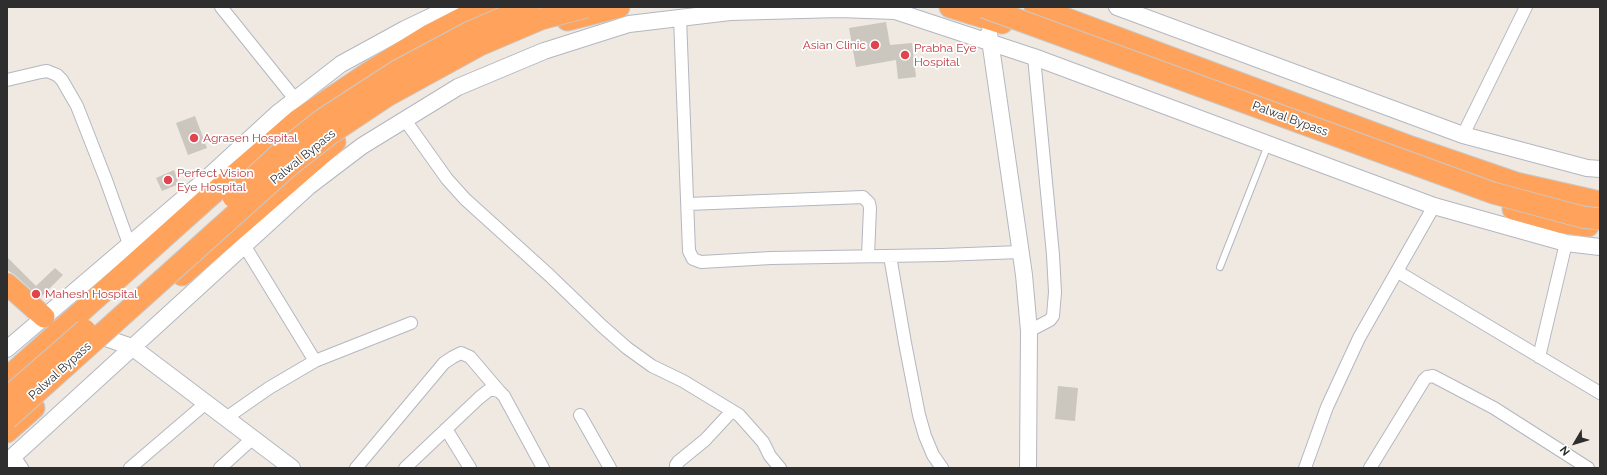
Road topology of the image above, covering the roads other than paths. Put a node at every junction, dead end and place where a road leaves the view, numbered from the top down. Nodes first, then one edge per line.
1 (221, 7) edge
2 (451, 7) edge
3 (488, 7) edge
4 (528, 7) edge
5 (586, 7) edge
6 (619, 7) edge
7 (950, 7) edge
8 (1035, 7) edge
9 (1072, 7) edge
10 (1117, 7) edge
11 (1526, 7) edge
12 (429, 11) edge
13 (987, 11) edge
14 (680, 18) junction
15 (990, 42) junction
16 (1034, 57) junction
17 (7, 80) edge
18 (295, 99) junction
19 (405, 120) junction
20 (1463, 135) junction
21 (1268, 144) junction
22 (1600, 170) edge
23 (1600, 188) edge
24 (1600, 202) edge
25 (688, 204) junction
26 (1434, 206) junction
27 (1600, 219) edge
28 (1600, 228) edge
29 (1566, 243) junction
30 (129, 244) junction
31 (244, 245) junction
32 (1600, 247) edge
33 (1020, 252) junction
34 (868, 256) junction
35 (890, 256) junction
36 (1220, 267) dead end
37 (1398, 272) junction
38 (7, 284) edge
39 (44, 317) junction
40 (411, 323) dead end
41 (67, 325) junction
42 (1029, 331) junction
43 (110, 340) junction
44 (132, 347) junction
45 (7, 348) edge
46 (1539, 357) junction
47 (315, 361) junction
48 (7, 378) edge
49 (499, 391) junction
50 (1600, 393) edge
51 (7, 398) edge
52 (206, 403) junction
53 (732, 411) junction
54 (580, 415) dead end
55 (7, 418) edge
56 (226, 418) junction
57 (446, 429) junction
58 (7, 432) edge
59 (253, 438) junction
60 (14, 462) edge
61 (130, 468) edge
62 (220, 468) edge
63 (292, 468) edge
64 (356, 468) edge
65 (405, 468) edge
66 (470, 468) edge
67 (543, 468) edge
68 (610, 468) edge
69 (677, 468) edge
70 (780, 468) edge
71 (942, 468) edge
72 (1028, 468) edge
73 (1305, 468) edge
74 (1370, 468) edge
75 (1588, 468) edge

1 - 18 street
2 - 12 street
3 - 41 highway
4 - 51 highway, Palwal Bypass, bridge
5 - 55 highway, Palwal Bypass, bridge
6 - 43 highway
7 - 13 highway
8 - 24 highway, Palwal Bypass
9 - 23 highway
10 - 20 street
11 - 20 street
12 - 18 street
13 - 15 street
13 - 27 highway, Palwal Bypass, bridge
13 - 28 highway
14 - 15 street
14 - 19 street
14 - 25 street
15 - 16 street
15 - 33 street
16 - 21 street
16 - 42 street
17 - 30 street
18 - 30 street
19 - 31 street
19 - 53 street
20 - 22 street
21 - 26 street
21 - 36 lane
25 - 34 street
25 - 34 street
26 - 29 street
26 - 37 street
29 - 32 street
29 - 46 street
30 - 39 street
31 - 44 street
31 - 47 street
33 - 35 street
33 - 42 street
34 - 35 street
35 - 71 street
37 - 46 street
37 - 73 street
38 - 39 highway
39 - 41 street
39 - 45 street
40 - 47 street
41 - 43 street
41 - 48 highway
42 - 72 street
43 - 44 street
43 - 58 highway
44 - 52 street
44 - 60 street
46 - 50 street
47 - 56 street
49 - 57 street
49 - 64 street
49 - 67 street
52 - 56 street
52 - 61 street
53 - 69 street
53 - 70 street
54 - 68 street
56 - 59 street
57 - 65 street
57 - 66 street
59 - 62 street
59 - 63 street
74 - 75 street

